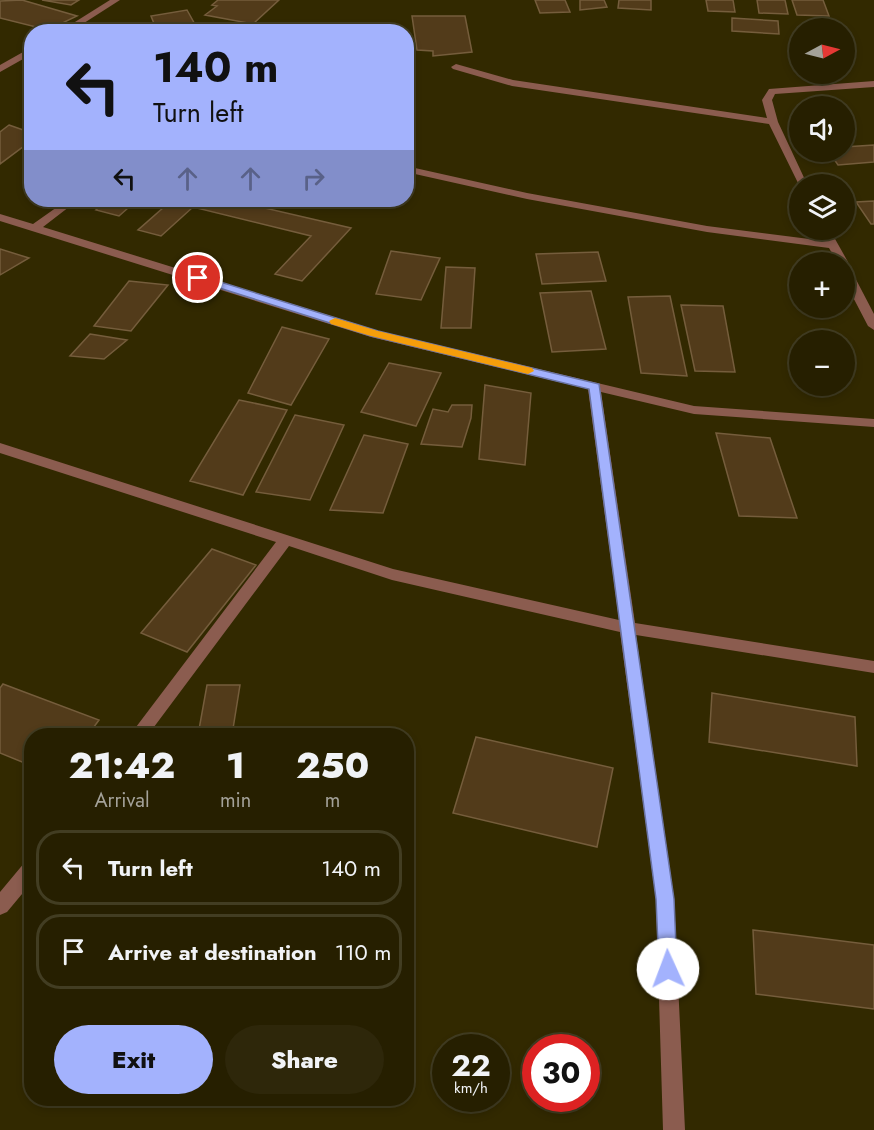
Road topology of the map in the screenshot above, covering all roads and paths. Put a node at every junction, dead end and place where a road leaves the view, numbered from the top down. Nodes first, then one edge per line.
1 (116, 0) edge
2 (76, 24) edge
3 (24, 55) edge
4 (456, 67) dead end
5 (0, 69) edge
6 (874, 84) edge
7 (773, 122) junction
8 (414, 171) edge
9 (797, 174) edge
10 (63, 207) edge
11 (0, 217) edge
12 (35, 227) junction
13 (830, 240) edge
14 (832, 245) junction
15 (836, 252) edge
16 (855, 289) edge
17 (874, 326) edge
18 (594, 386) junction
19 (874, 423) edge
20 (0, 448) edge
21 (285, 540) junction
22 (629, 628) junction
23 (874, 667) edge
24 (143, 728) edge
25 (24, 878) edge
26 (0, 906) edge
27 (674, 1130) edge

1 - 2 street
3 - 5 street
4 - 7 street
6 - 7 street
7 - 9 street
8 - 14 street
10 - 12 street
11 - 12 street
12 - 18 street
13 - 14 street
14 - 15 street
16 - 17 street
18 - 19 street
18 - 22 street
20 - 21 street
21 - 22 street
21 - 24 street
22 - 23 street
22 - 27 street
25 - 26 street

